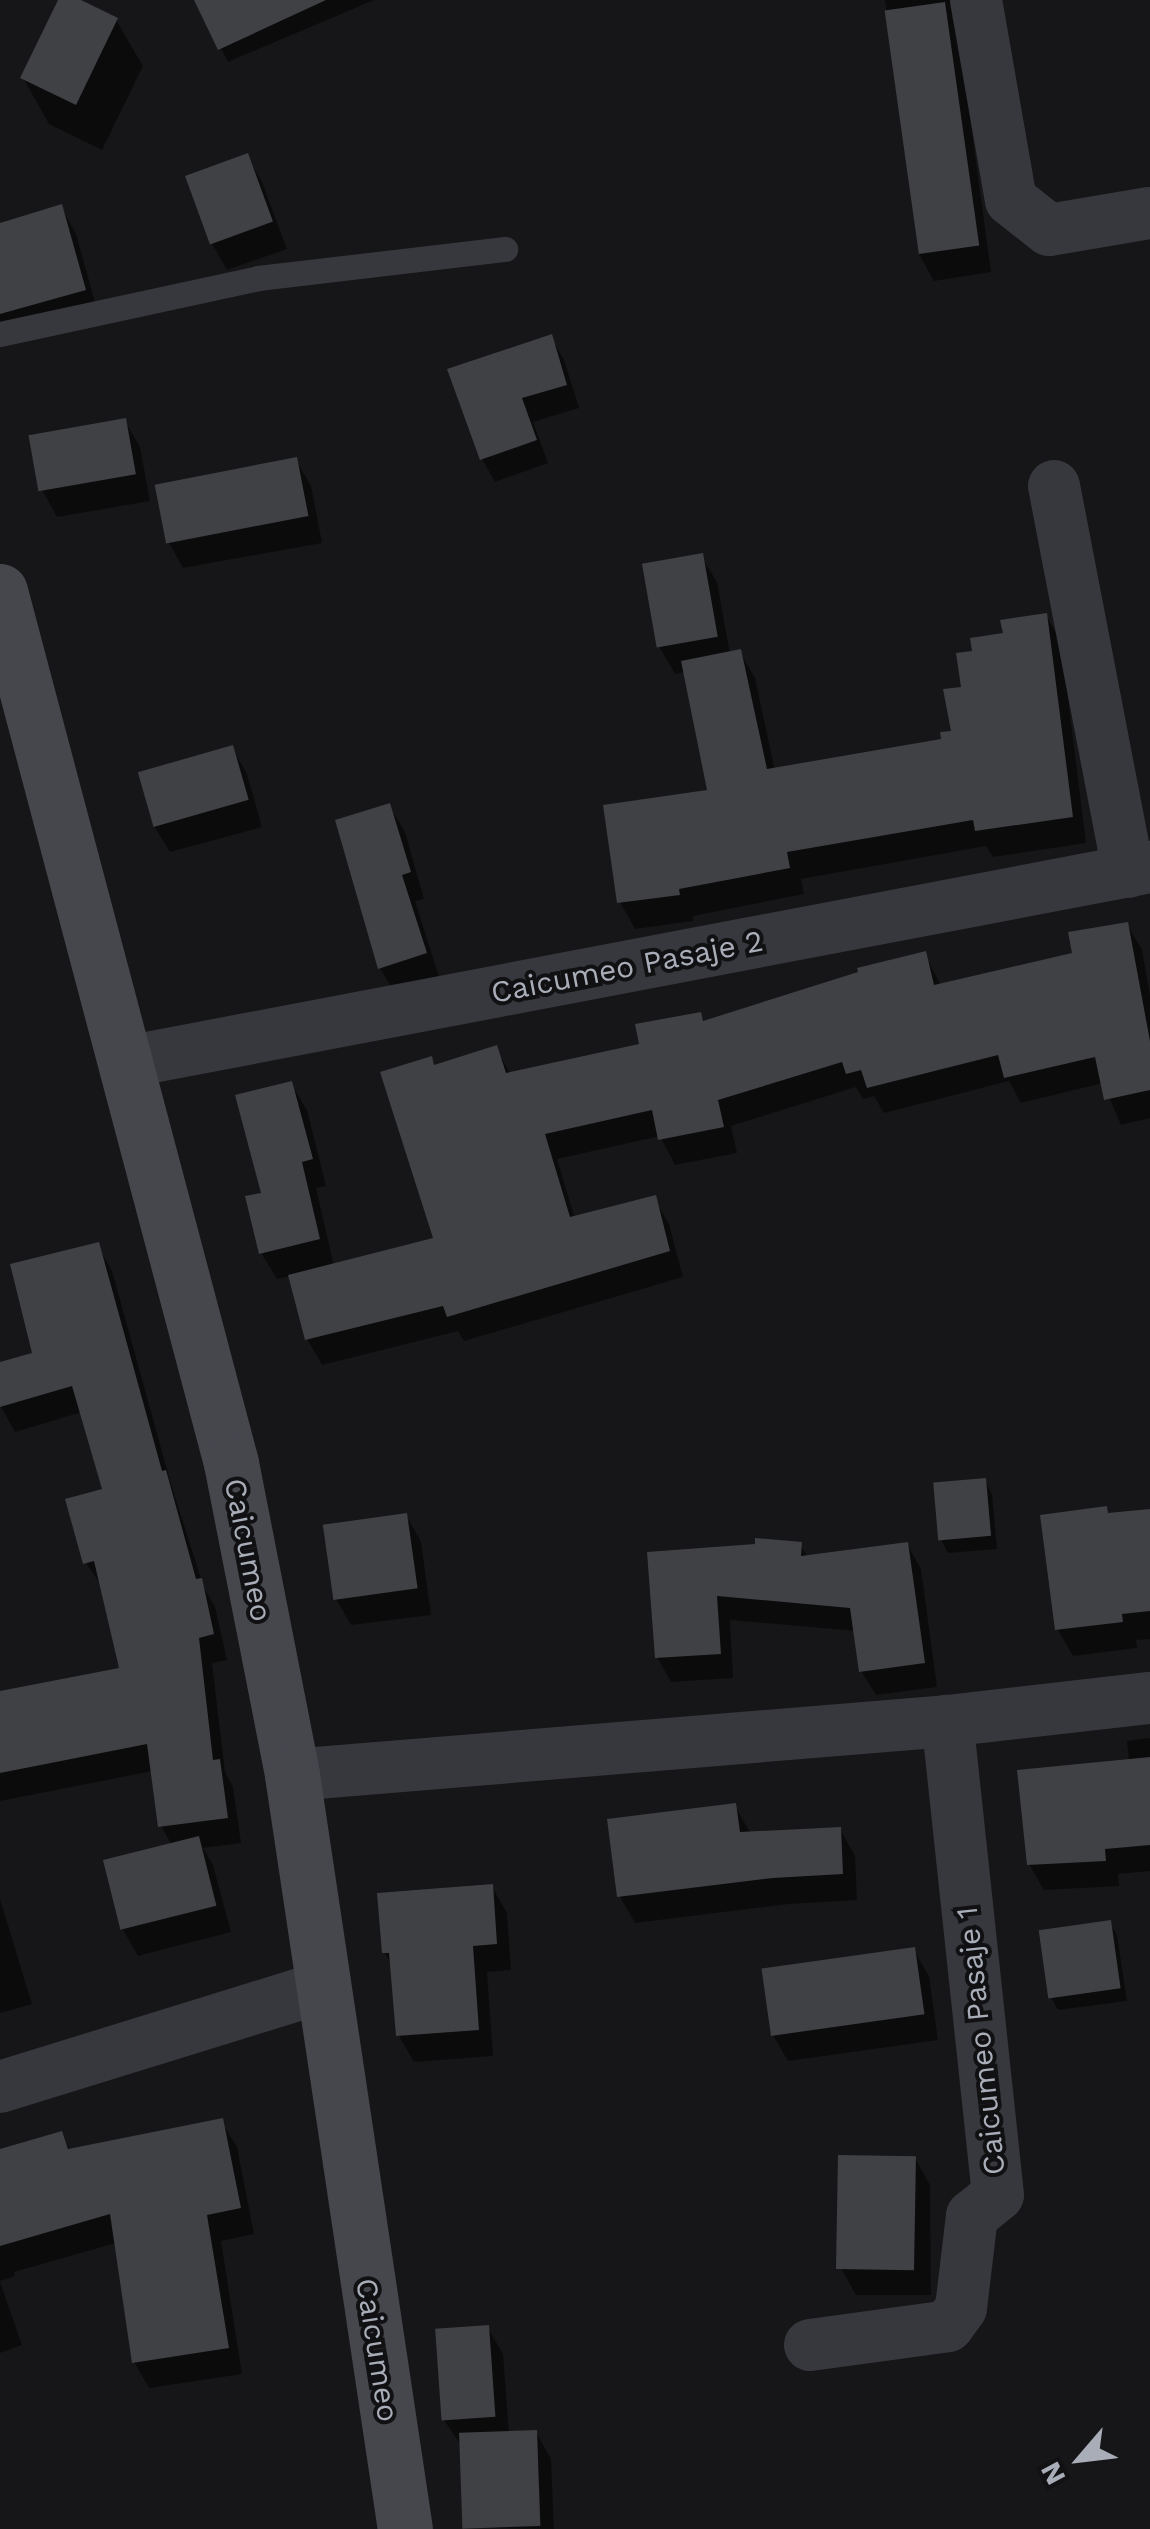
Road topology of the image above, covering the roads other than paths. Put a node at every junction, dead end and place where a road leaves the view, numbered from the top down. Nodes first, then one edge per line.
1 (976, 0) edge
2 (1150, 212) edge
3 (505, 249) dead end
4 (0, 334) edge
5 (1054, 486) dead end
6 (0, 591) edge
7 (1139, 869) edge
8 (126, 1062) junction
9 (1150, 1698) edge
10 (947, 1720) junction
11 (292, 1776) junction
12 (320, 1988) junction
13 (0, 2087) edge
14 (810, 2345) dead end
15 (405, 2529) edge

1 - 2 street
3 - 4 lane
5 - 7 street, Caicumeo Pasaje 2
6 - 8 street, Caicumeo
7 - 8 street, Caicumeo Pasaje 2
8 - 11 street, Caicumeo
9 - 10 street
10 - 11 street
10 - 14 street, Caicumeo Pasaje 1
11 - 12 street, Caicumeo
12 - 13 street
12 - 15 street, Caicumeo

